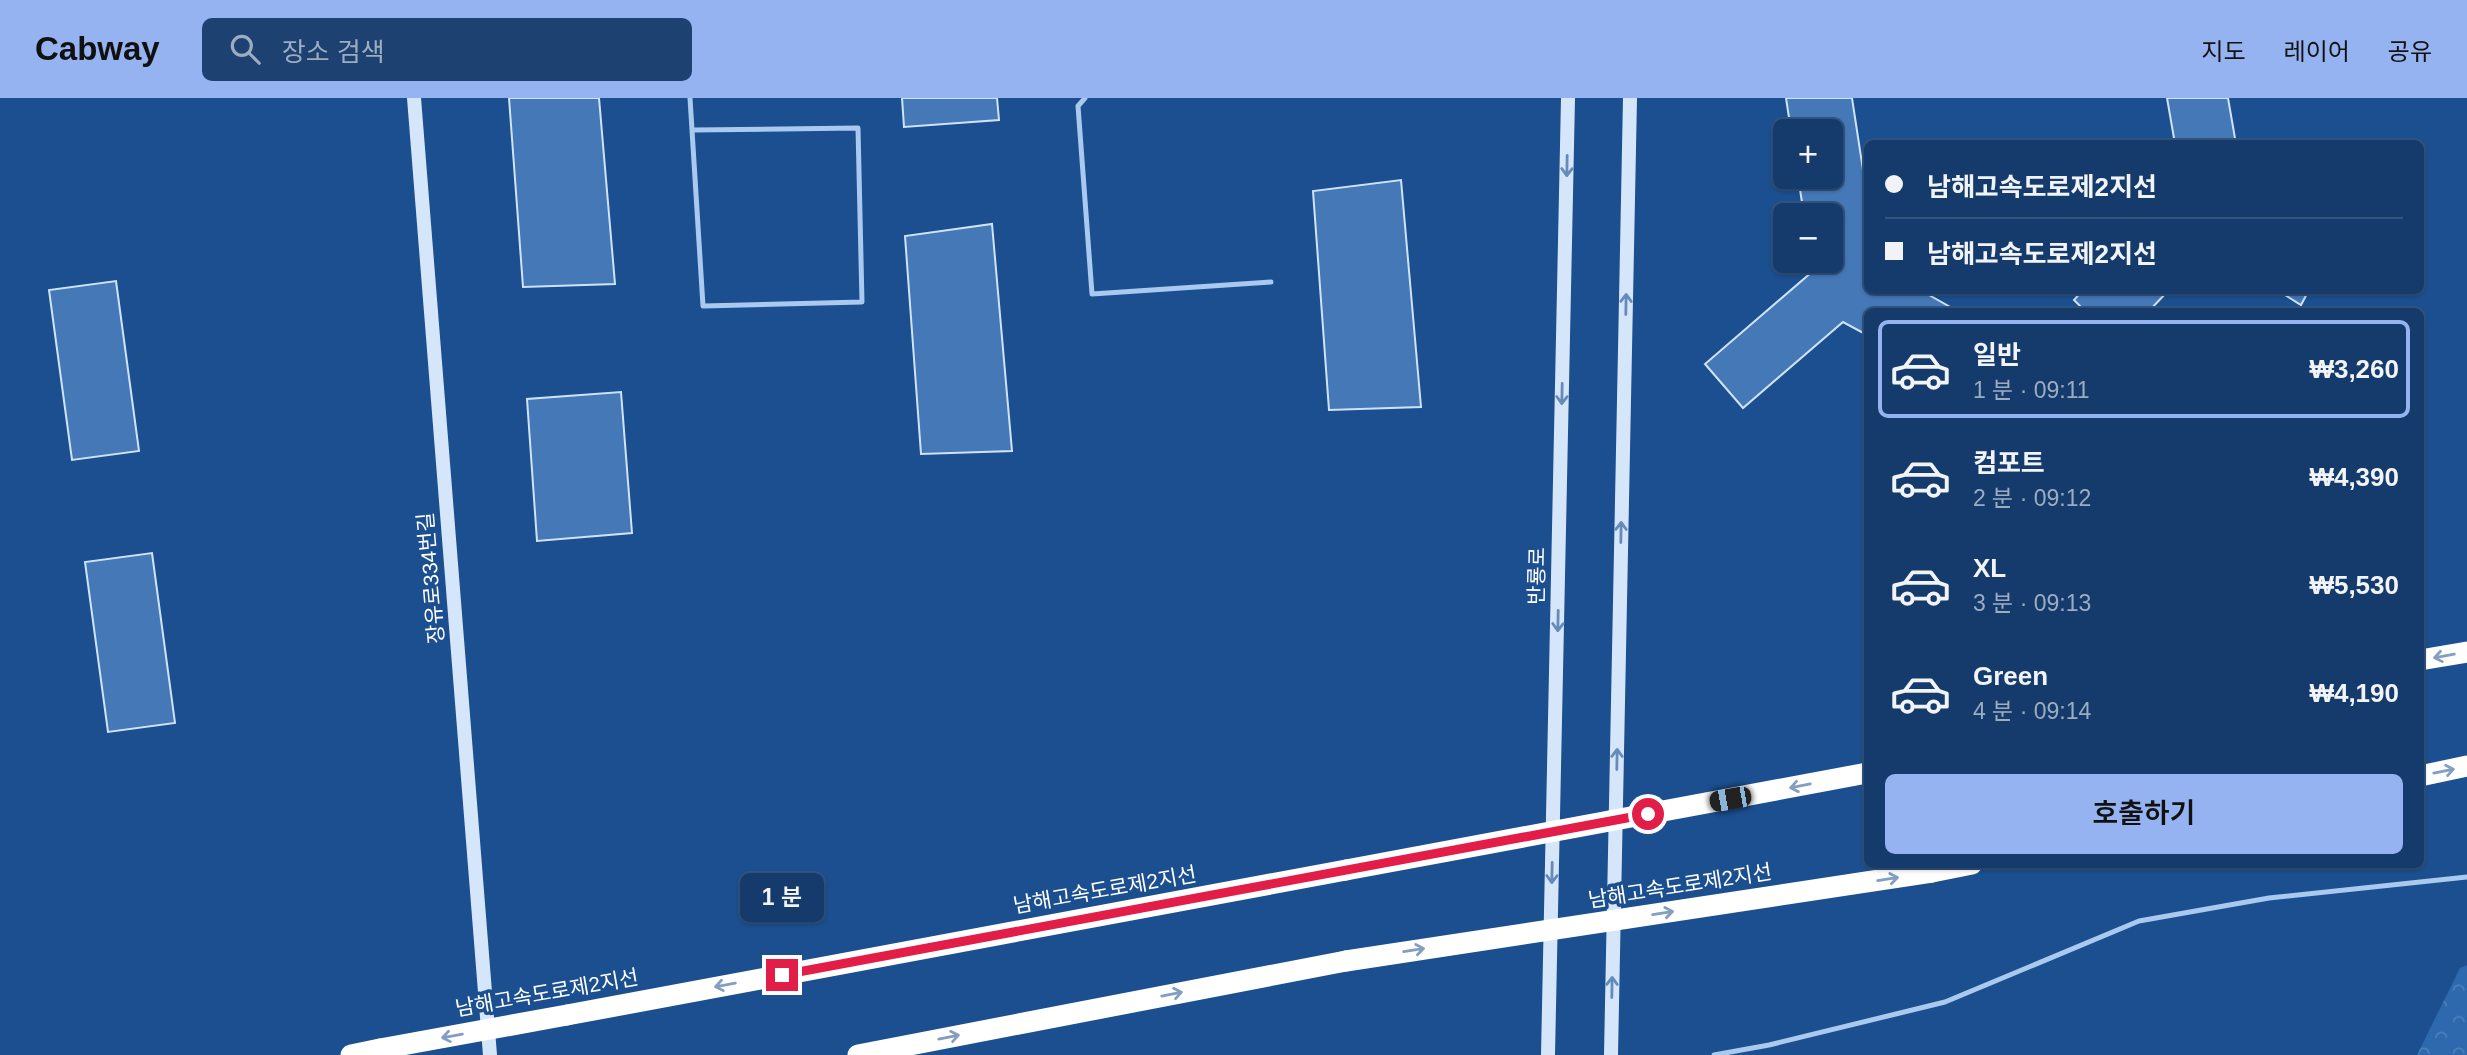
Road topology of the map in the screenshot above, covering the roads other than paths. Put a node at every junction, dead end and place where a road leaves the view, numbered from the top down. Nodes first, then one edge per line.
1 (414, 98) edge
2 (690, 98) edge
3 (1085, 98) edge
4 (1569, 98) edge
5 (1630, 98) edge
6 (693, 130) junction
7 (1271, 282) dead end
8 (2467, 652) edge
9 (2424, 659) edge
10 (2467, 766) edge
11 (1864, 774) edge
12 (2424, 775) edge
13 (1952, 868) edge
14 (2467, 877) edge
15 (351, 1055) edge
16 (489, 1055) edge
17 (858, 1055) edge
18 (1548, 1055) edge
19 (1611, 1055) edge
20 (1714, 1055) edge

1 - 16 street, 장유로334번길
2 - 6 lane
3 - 7 lane
4 -> 18 street, 반룡로
19 -> 5 street
6 - 6 lane
8 -> 9 highway
12 -> 10 highway
11 -> 15 highway, 남해고속도로제2지선, bridge
17 -> 13 highway, 남해고속도로제2지선, bridge
14 - 20 lane

